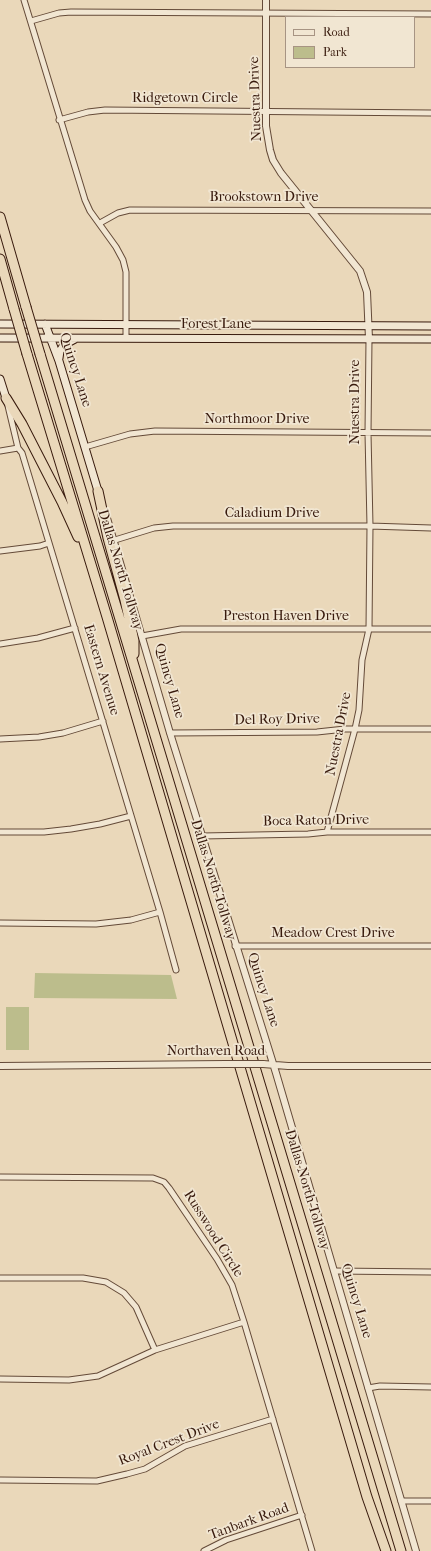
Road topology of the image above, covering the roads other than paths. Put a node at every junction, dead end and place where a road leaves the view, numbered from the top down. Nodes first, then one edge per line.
1 (24, 0) edge
2 (266, 0) edge
3 (266, 13) junction
4 (431, 14) edge
5 (31, 21) junction
6 (266, 112) junction
7 (431, 113) edge
8 (60, 120) junction
9 (312, 210) junction
10 (431, 211) edge
11 (0, 217) edge
12 (100, 223) junction
13 (0, 260) edge
14 (0, 324) edge
15 (45, 324) junction
16 (126, 324) junction
17 (211, 325) junction
18 (288, 325) junction
19 (369, 326) junction
20 (431, 326) edge
21 (0, 338) edge
22 (77, 338) junction
23 (126, 338) junction
24 (211, 338) junction
25 (288, 338) junction
26 (51, 339) junction
27 (369, 339) junction
28 (431, 339) edge
29 (59, 361) junction
30 (0, 379) edge
31 (6, 398) junction
32 (368, 433) junction
33 (431, 433) edge
34 (85, 447) junction
35 (18, 448) junction
36 (0, 451) edge
37 (98, 491) junction
38 (370, 526) junction
39 (431, 528) edge
40 (115, 540) junction
41 (49, 543) junction
42 (0, 551) edge
43 (90, 563) junction
44 (75, 628) junction
45 (369, 629) junction
46 (431, 629) edge
47 (142, 636) junction
48 (0, 644) edge
49 (135, 668) junction
50 (103, 721) junction
51 (355, 729) junction
52 (431, 729) edge
53 (170, 733) junction
54 (0, 739) edge
55 (131, 816) junction
56 (0, 832) edge
57 (327, 832) junction
58 (431, 832) edge
59 (202, 836) junction
60 (160, 912) junction
61 (0, 923) edge
62 (235, 946) junction
63 (431, 946) edge
64 (176, 970) dead end
65 (273, 1064) junction
66 (0, 1066) edge
67 (431, 1066) edge
68 (0, 1177) edge
69 (334, 1271) junction
70 (431, 1272) edge
71 (0, 1278) edge
72 (244, 1322) junction
73 (155, 1350) junction
74 (0, 1379) edge
75 (431, 1387) edge
76 (368, 1388) junction
77 (273, 1419) junction
78 (0, 1480) edge
79 (401, 1501) junction
80 (431, 1501) edge
81 (302, 1515) junction
82 (204, 1551) edge
83 (312, 1551) edge
84 (386, 1551) edge
85 (400, 1551) edge
86 (416, 1551) edge

1 - 5 street
2 - 3 street, Nuestra Drive
3 - 4 street
3 - 5 street
3 - 6 street, Nuestra Drive
5 - 8 street
6 - 7 street, Ridgetown Circle
6 - 8 street, Ridgetown Circle
6 - 9 street, Nuestra Drive
8 - 12 street
9 - 10 street, Brookstown Drive
9 - 12 street, Brookstown Drive
9 - 19 street, Nuestra Drive
11 - 49 highway, Dallas North Tollway, bridge
12 - 16 street
13 - 43 highway, Dallas North Tollway, bridge
14 - 15 main road, Forest Lane
15 - 16 main road, Forest Lane
15 - 26 main road, Quincy Lane
16 - 17 main road, Forest Lane
16 - 23 street
17 - 18 main road, Forest Lane
17 - 24 main road
18 - 19 main road, Forest Lane
18 - 25 main road
19 - 20 main road, Forest Lane
19 - 27 street, Nuestra Drive
21 - 26 main road, Forest Lane
22 - 23 main road, Forest Lane
22 - 26 main road, Forest Lane
22 - 29 main road
23 - 24 main road, Forest Lane
24 - 25 main road, Forest Lane
25 - 27 main road, Forest Lane
26 - 29 main road, Quincy Lane
27 - 28 main road, Forest Lane
27 - 32 street, Nuestra Drive
29 - 34 main road, Quincy Lane
30 - 31 main road, Eastern Avenue
31 - 35 street, Eastern Avenue
31 - 43 highway
32 - 33 street, Northmoor Drive
32 - 34 street, Northmoor Drive
32 - 38 street, Nuestra Drive
34 - 37 main road, Quincy Lane
35 - 36 street
35 - 41 street, Eastern Avenue
37 - 40 street, Quincy Lane
37 - 49 highway
38 - 39 street, Caladium Drive
38 - 40 street, Caladium Drive
38 - 45 street, Nuestra Drive
40 - 47 street, Quincy Lane
41 - 42 street
41 - 44 street, Eastern Avenue
43 - 84 highway, Dallas North Tollway
44 - 48 street
44 - 50 street, Eastern Avenue
45 - 46 street, Preston Haven Drive
45 - 47 street, Preston Haven Drive
45 - 51 street, Nuestra Drive
47 - 53 street, Quincy Lane
49 - 85 highway, Dallas North Tollway
50 - 54 street
50 - 55 street, Eastern Avenue
51 - 52 street, Del Roy Drive
51 - 53 street, Del Roy Drive
51 - 57 street, Nuestra Drive
53 - 59 street, Quincy Lane
55 - 56 street
55 - 60 street, Eastern Avenue
57 - 58 street, Boca Raton Drive
57 - 59 street, Boca Raton Drive
59 - 62 street, Quincy Lane
60 - 61 street
60 - 64 street, Eastern Avenue
62 - 63 street, Meadow Crest Drive
62 - 65 street, Quincy Lane
65 - 66 street, Northaven Road, bridge
65 - 67 street, Northaven Road
65 - 69 street, Quincy Lane
68 - 72 street, Russwood Circle
69 - 70 street
69 - 76 street, Quincy Lane
71 - 73 street
72 - 73 street
72 - 77 street, Russwood Circle
73 - 74 street
75 - 76 street
76 - 79 street, Quincy Lane
77 - 78 street, Royal Crest Drive
77 - 81 street, Russwood Circle
79 - 80 street
79 - 86 street, Quincy Lane
81 - 82 street, Tanbark Road
81 - 83 street, Russwood Circle

